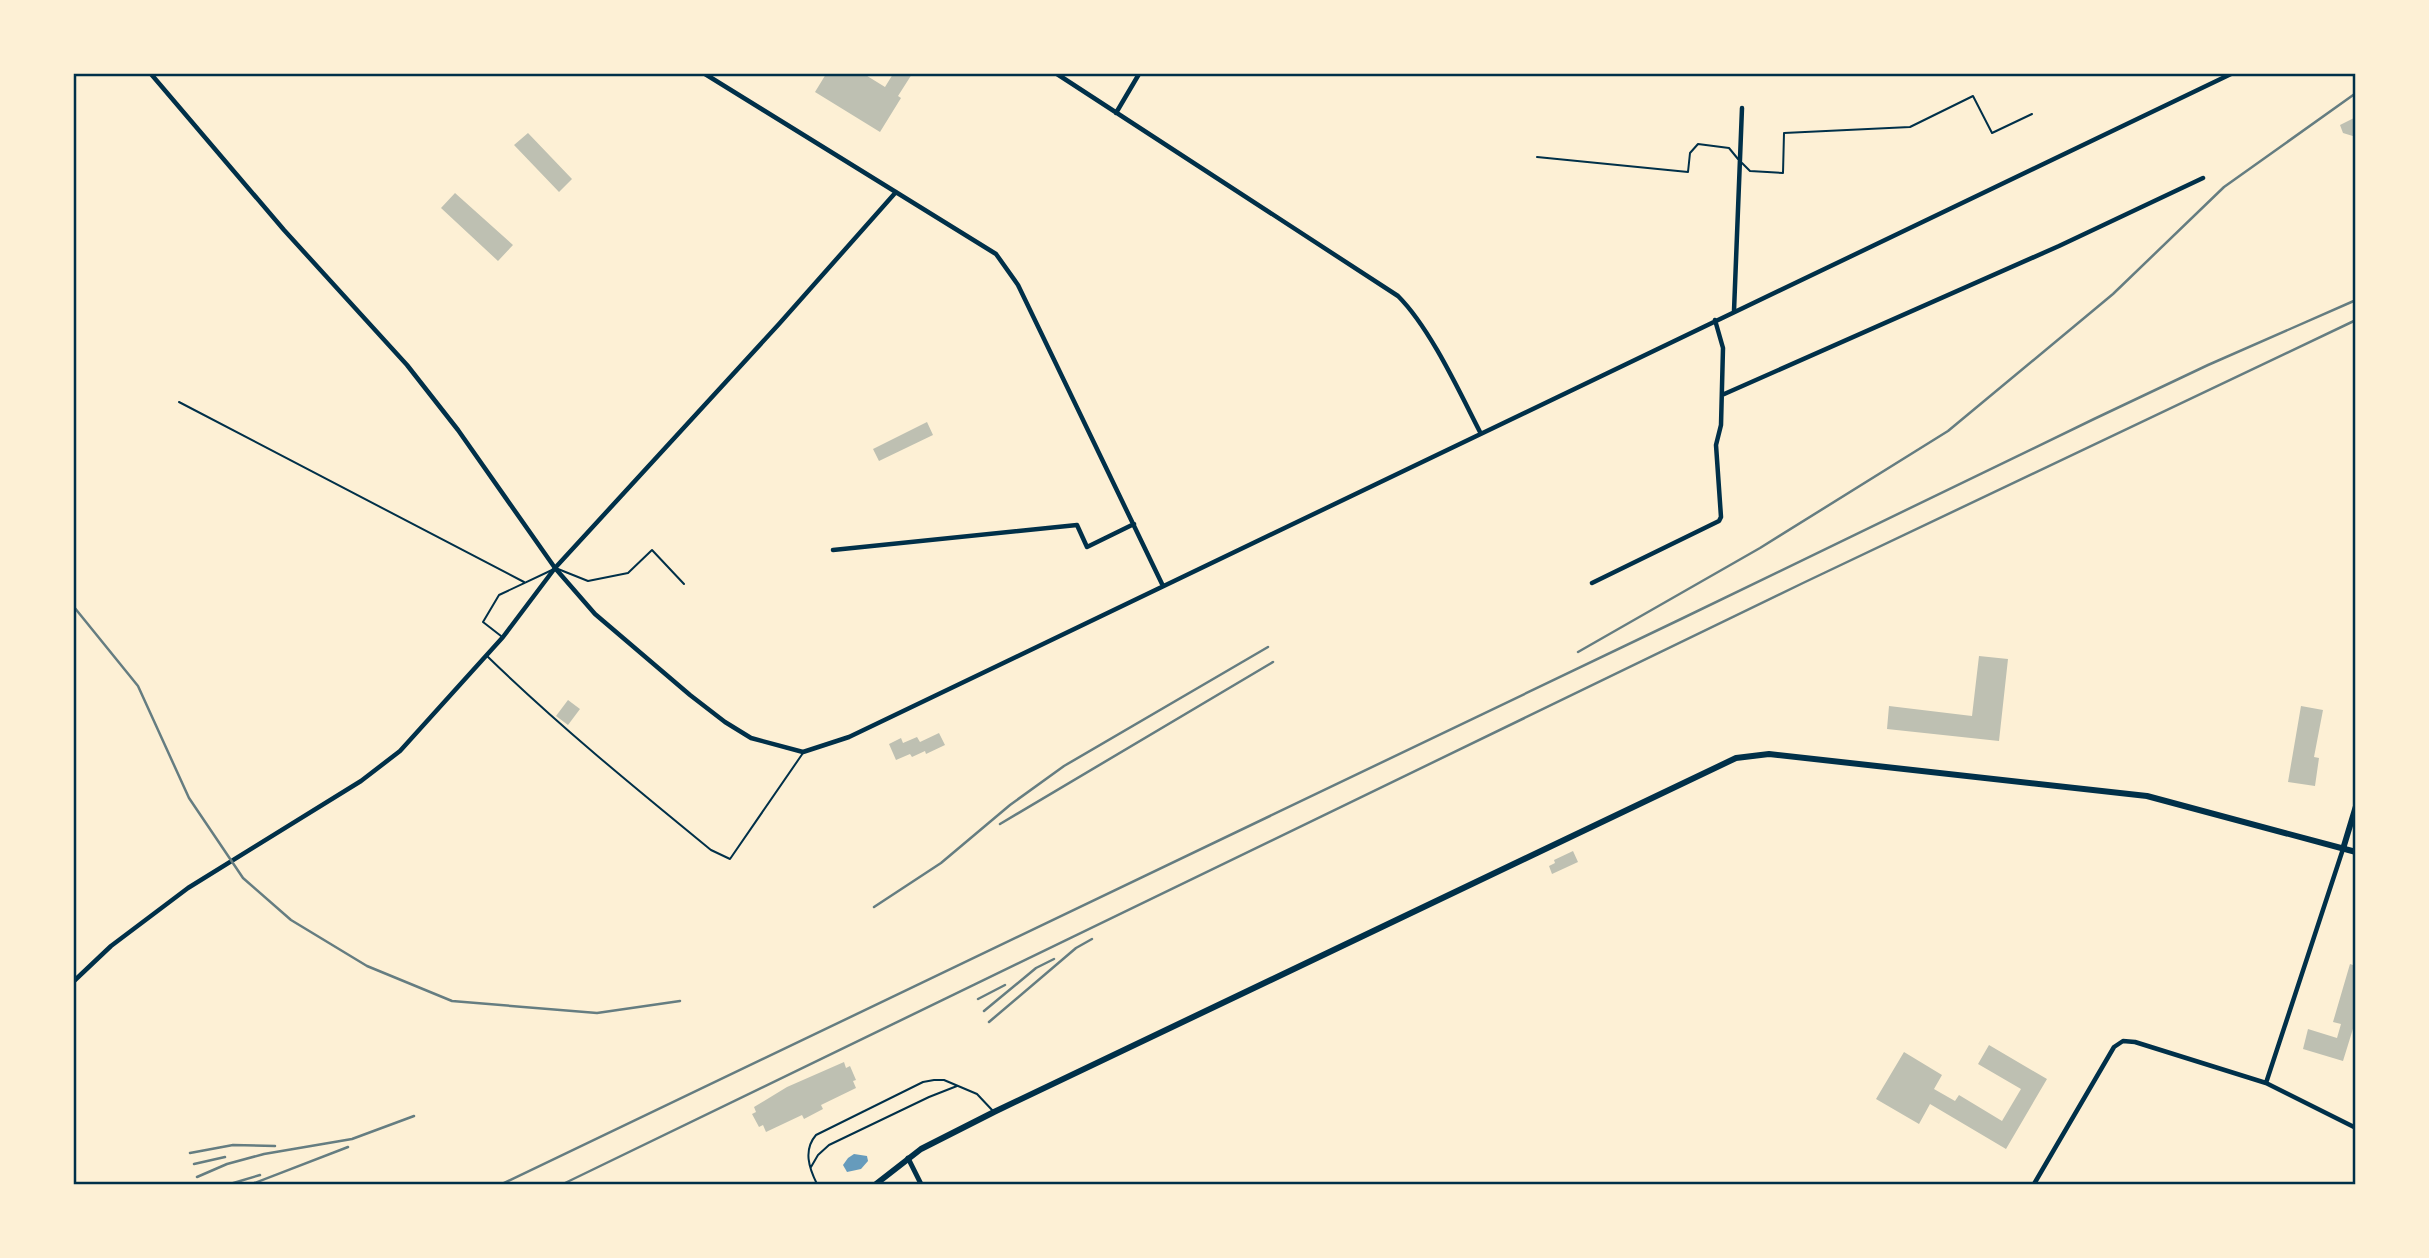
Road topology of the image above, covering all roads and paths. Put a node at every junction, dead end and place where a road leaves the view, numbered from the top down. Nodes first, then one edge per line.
1 (151, 74) edge
2 (705, 74) edge
3 (1057, 74) edge
4 (1139, 74) edge
5 (2231, 74) edge
6 (1742, 108) dead end
7 (1115, 113) junction
8 (2032, 114) dead end
9 (1537, 158) dead end
10 (1741, 162) junction
11 (2203, 178) dead end
12 (895, 192) junction
13 (1734, 311) junction
14 (1716, 320) junction
15 (1722, 394) junction
16 (179, 402) dead end
17 (1480, 432) junction
18 (1134, 524) junction
19 (832, 550) dead end
20 (555, 568) junction
21 (524, 582) junction
22 (1592, 583) dead end
23 (684, 584) dead end
24 (1163, 586) junction
25 (503, 637) junction
26 (486, 656) junction
27 (803, 752) junction
28 (2356, 806) edge
29 (2343, 849) junction
30 (2356, 852) edge
31 (74, 981) edge
32 (2266, 1083) junction
33 (957, 1086) junction
34 (994, 1112) junction
35 (2356, 1128) edge
36 (908, 1158) junction
37 (811, 1168) junction
38 (817, 1185) edge
39 (876, 1185) edge
40 (921, 1185) edge
41 (2034, 1185) edge

1 - 20 street
2 - 12 street
3 - 7 street
4 - 7 street
5 - 13 street
6 - 10 street
7 - 17 street
8 - 10 lane
9 - 10 lane
10 - 13 street
11 - 15 street
12 - 18 street
12 - 20 street
13 - 14 street
14 - 15 street
14 - 17 street
15 - 22 street
16 - 21 lane
17 - 24 street
18 - 19 street
18 - 24 street
20 - 21 lane
20 - 23 lane
20 - 25 street
20 - 27 street
21 - 25 lane
24 - 27 street
25 - 26 street
26 - 27 lane
26 - 31 street
28 - 29 main road
29 - 30 main road
29 - 32 street
29 - 34 main road
32 - 35 street
32 - 41 street
33 - 34 lane
33 - 37 lane
33 - 37 lane
34 - 36 main road
36 - 39 main road
36 - 40 street
37 - 38 lane

